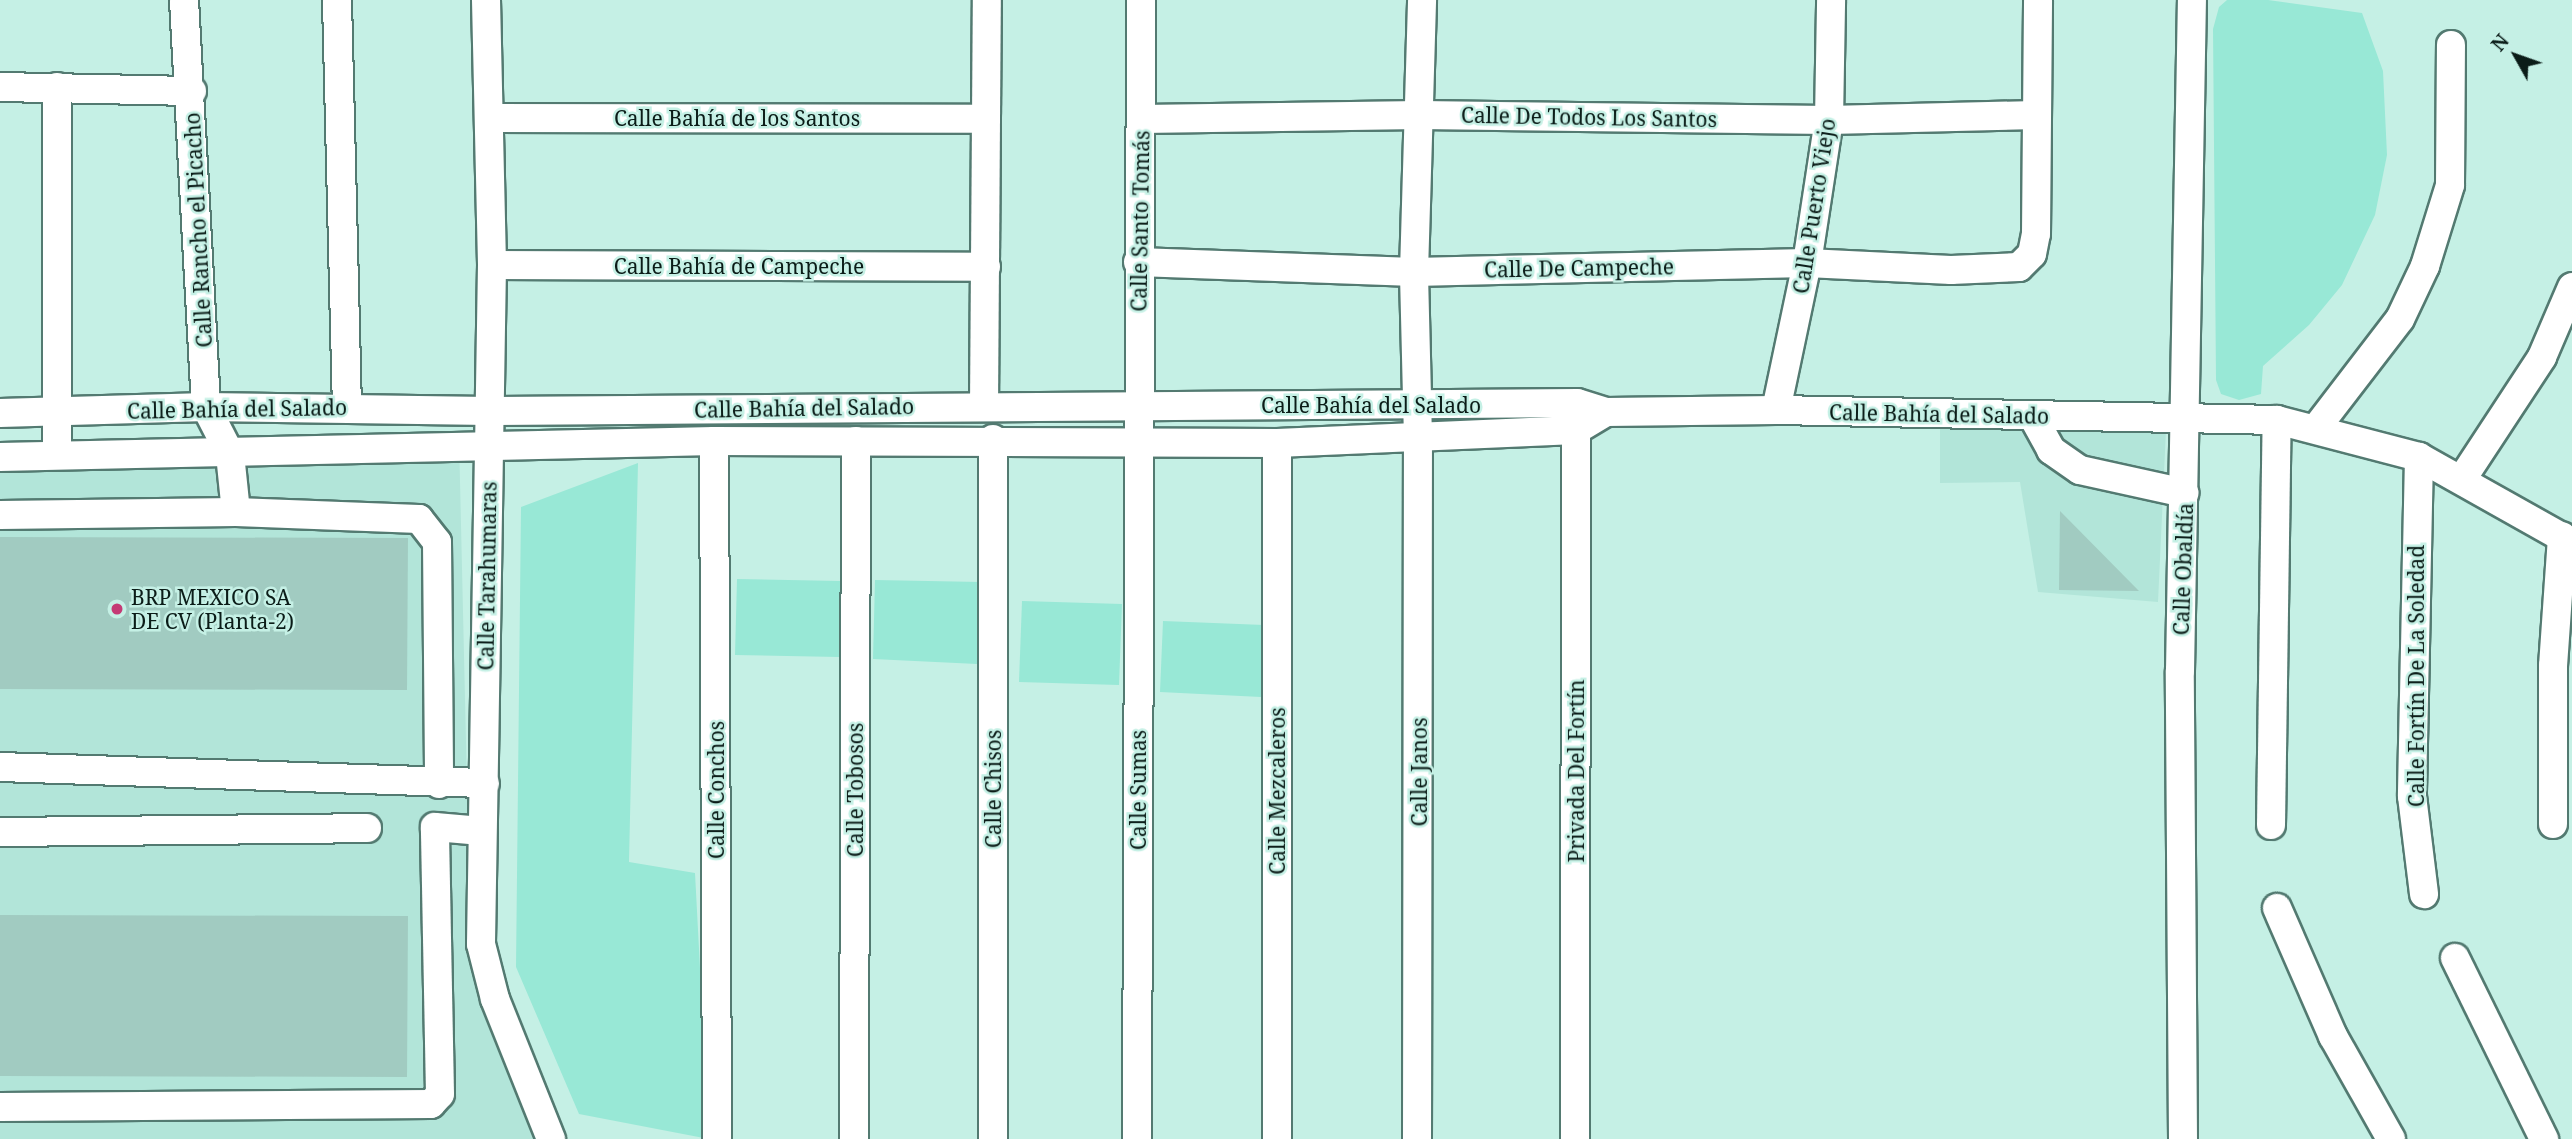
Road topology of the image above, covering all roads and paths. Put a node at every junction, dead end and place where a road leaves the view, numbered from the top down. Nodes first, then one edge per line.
1 (184, 0) edge
2 (337, 0) edge
3 (486, 0) edge
4 (987, 0) edge
5 (1141, 0) edge
6 (1422, 0) edge
7 (1830, 0) edge
8 (2038, 0) edge
9 (2192, 0) edge
10 (2451, 45) dead end
11 (0, 87) edge
12 (57, 87) junction
13 (192, 91) junction
14 (1420, 115) junction
15 (2036, 115) junction
16 (491, 118) junction
17 (984, 119) junction
18 (1142, 119) junction
19 (1829, 120) junction
20 (1138, 262) junction
21 (1807, 263) junction
22 (492, 265) junction
23 (986, 267) junction
24 (1414, 272) junction
25 (2572, 287) edge
26 (1139, 404) junction
27 (984, 406) junction
28 (1414, 406) junction
29 (206, 407) junction
30 (347, 407) junction
31 (1776, 410) junction
32 (489, 411) junction
33 (55, 412) junction
34 (0, 413) edge
35 (1576, 417) junction
36 (2033, 417) junction
37 (2187, 419) junction
38 (2277, 420) junction
39 (2317, 427) junction
40 (1418, 438) junction
41 (993, 439) junction
42 (715, 441) junction
43 (856, 441) junction
44 (1138, 442) junction
45 (1277, 443) junction
46 (489, 448) junction
47 (230, 454) junction
48 (57, 455) junction
49 (0, 457) edge
50 (2418, 457) junction
51 (2462, 479) junction
52 (2185, 493) junction
53 (236, 512) junction
54 (0, 515) edge
55 (2567, 540) edge
56 (0, 766) edge
57 (485, 783) junction
58 (439, 784) junction
59 (2553, 824) dead end
60 (2271, 825) dead end
61 (367, 828) dead end
62 (482, 831) junction
63 (0, 832) edge
64 (2424, 894) dead end
65 (2277, 908) dead end
66 (2455, 958) dead end
67 (0, 1107) edge
68 (551, 1139) edge
69 (718, 1139) edge
70 (854, 1139) edge
71 (993, 1139) edge
72 (1137, 1139) edge
73 (1278, 1139) edge
74 (1417, 1139) edge
75 (1575, 1139) edge
76 (2183, 1139) edge
77 (2391, 1139) edge
78 (2544, 1139) edge

1 - 13 street, Calle Rancho el Picacho
2 - 30 street
3 - 16 street, Calle Tarahumaras
4 - 17 street
5 - 18 street, Calle Santo Tomás
6 - 14 street, Calle Janos
7 - 19 street, Calle Puerto Viejo
8 - 15 street
9 - 37 street, Calle Obaldía
10 - 39 street
11 - 12 street
12 - 13 street
12 - 33 street
13 - 29 street, Calle Rancho el Picacho
14 - 18 street, Calle De Todos Los Santos
14 - 19 street, Calle De Todos Los Santos
14 - 24 street, Calle Janos
15 - 19 street, Calle De Todos Los Santos
15 - 21 street, Calle De Campeche
16 - 17 street, Calle Bahía de los Santos
16 - 22 street, Calle Tarahumaras
17 - 23 street
18 - 20 street, Calle Santo Tomás
19 - 21 street, Calle Puerto Viejo
20 - 24 street, Calle De Campeche
20 - 26 street, Calle Santo Tomás
21 - 24 street, Calle De Campeche
21 - 31 street, Calle Puerto Viejo
22 - 23 street, Calle Bahía de Campeche
22 - 32 street, Calle Tarahumaras
23 - 27 street
24 - 28 street, Calle Janos
25 - 51 street
26 - 27 street, Calle Bahía del Salado
26 - 28 street, Calle Bahía del Salado
26 - 44 street, Calle Santo Tomás
27 - 32 street, Calle Bahía del Salado
28 - 35 street, Calle Bahía del Salado
28 - 40 street, Calle Janos
29 - 30 street, Calle Bahía del Salado
29 - 33 street, Calle Bahía del Salado
29 - 47 street, Calle Rancho el Picacho
30 - 32 street, Calle Bahía del Salado
31 - 35 street, Calle Bahía del Salado
31 - 36 street, Calle Bahía del Salado
32 - 46 street, Calle Tarahumaras
33 - 34 street, Calle Bahía del Salado
33 - 48 street
35 - 40 street, Calle Bahía del Salado
35 - 75 street, Privada Del Fortín
36 - 37 street, Calle Bahía del Salado
36 - 52 street
37 - 38 street
37 - 52 street, Calle Obaldía
38 - 39 street
38 - 60 street
39 - 50 street
40 - 45 street, Calle Bahía del Salado
40 - 74 street, Calle Janos
41 - 43 street, Calle Bahía del Salado
41 - 44 street, Calle Bahía del Salado
41 - 71 street, Calle Chisos
42 - 43 street, Calle Bahía del Salado
42 - 46 street, Calle Bahía del Salado
42 - 69 street, Calle Conchos
43 - 70 street, Calle Tobosos
44 - 45 street, Calle Bahía del Salado
44 - 72 street, Calle Sumas
45 - 73 street, Calle Mezcaleros
46 - 47 street, Calle Bahía del Salado
46 - 57 street, Calle Tarahumaras
47 - 48 street, Calle Bahía del Salado
47 - 53 street
48 - 49 street, Calle Bahía del Salado
50 - 51 street
50 - 64 street, Calle Fortín De La Soledad
51 - 55 street
52 - 76 street, Calle Obaldía
53 - 54 street
53 - 58 street
55 - 59 street
56 - 58 street
57 - 58 street
57 - 62 street, Calle Tarahumaras
61 - 63 street
62 - 67 street
62 - 68 street, Calle Tarahumaras
65 - 77 street
66 - 78 street

